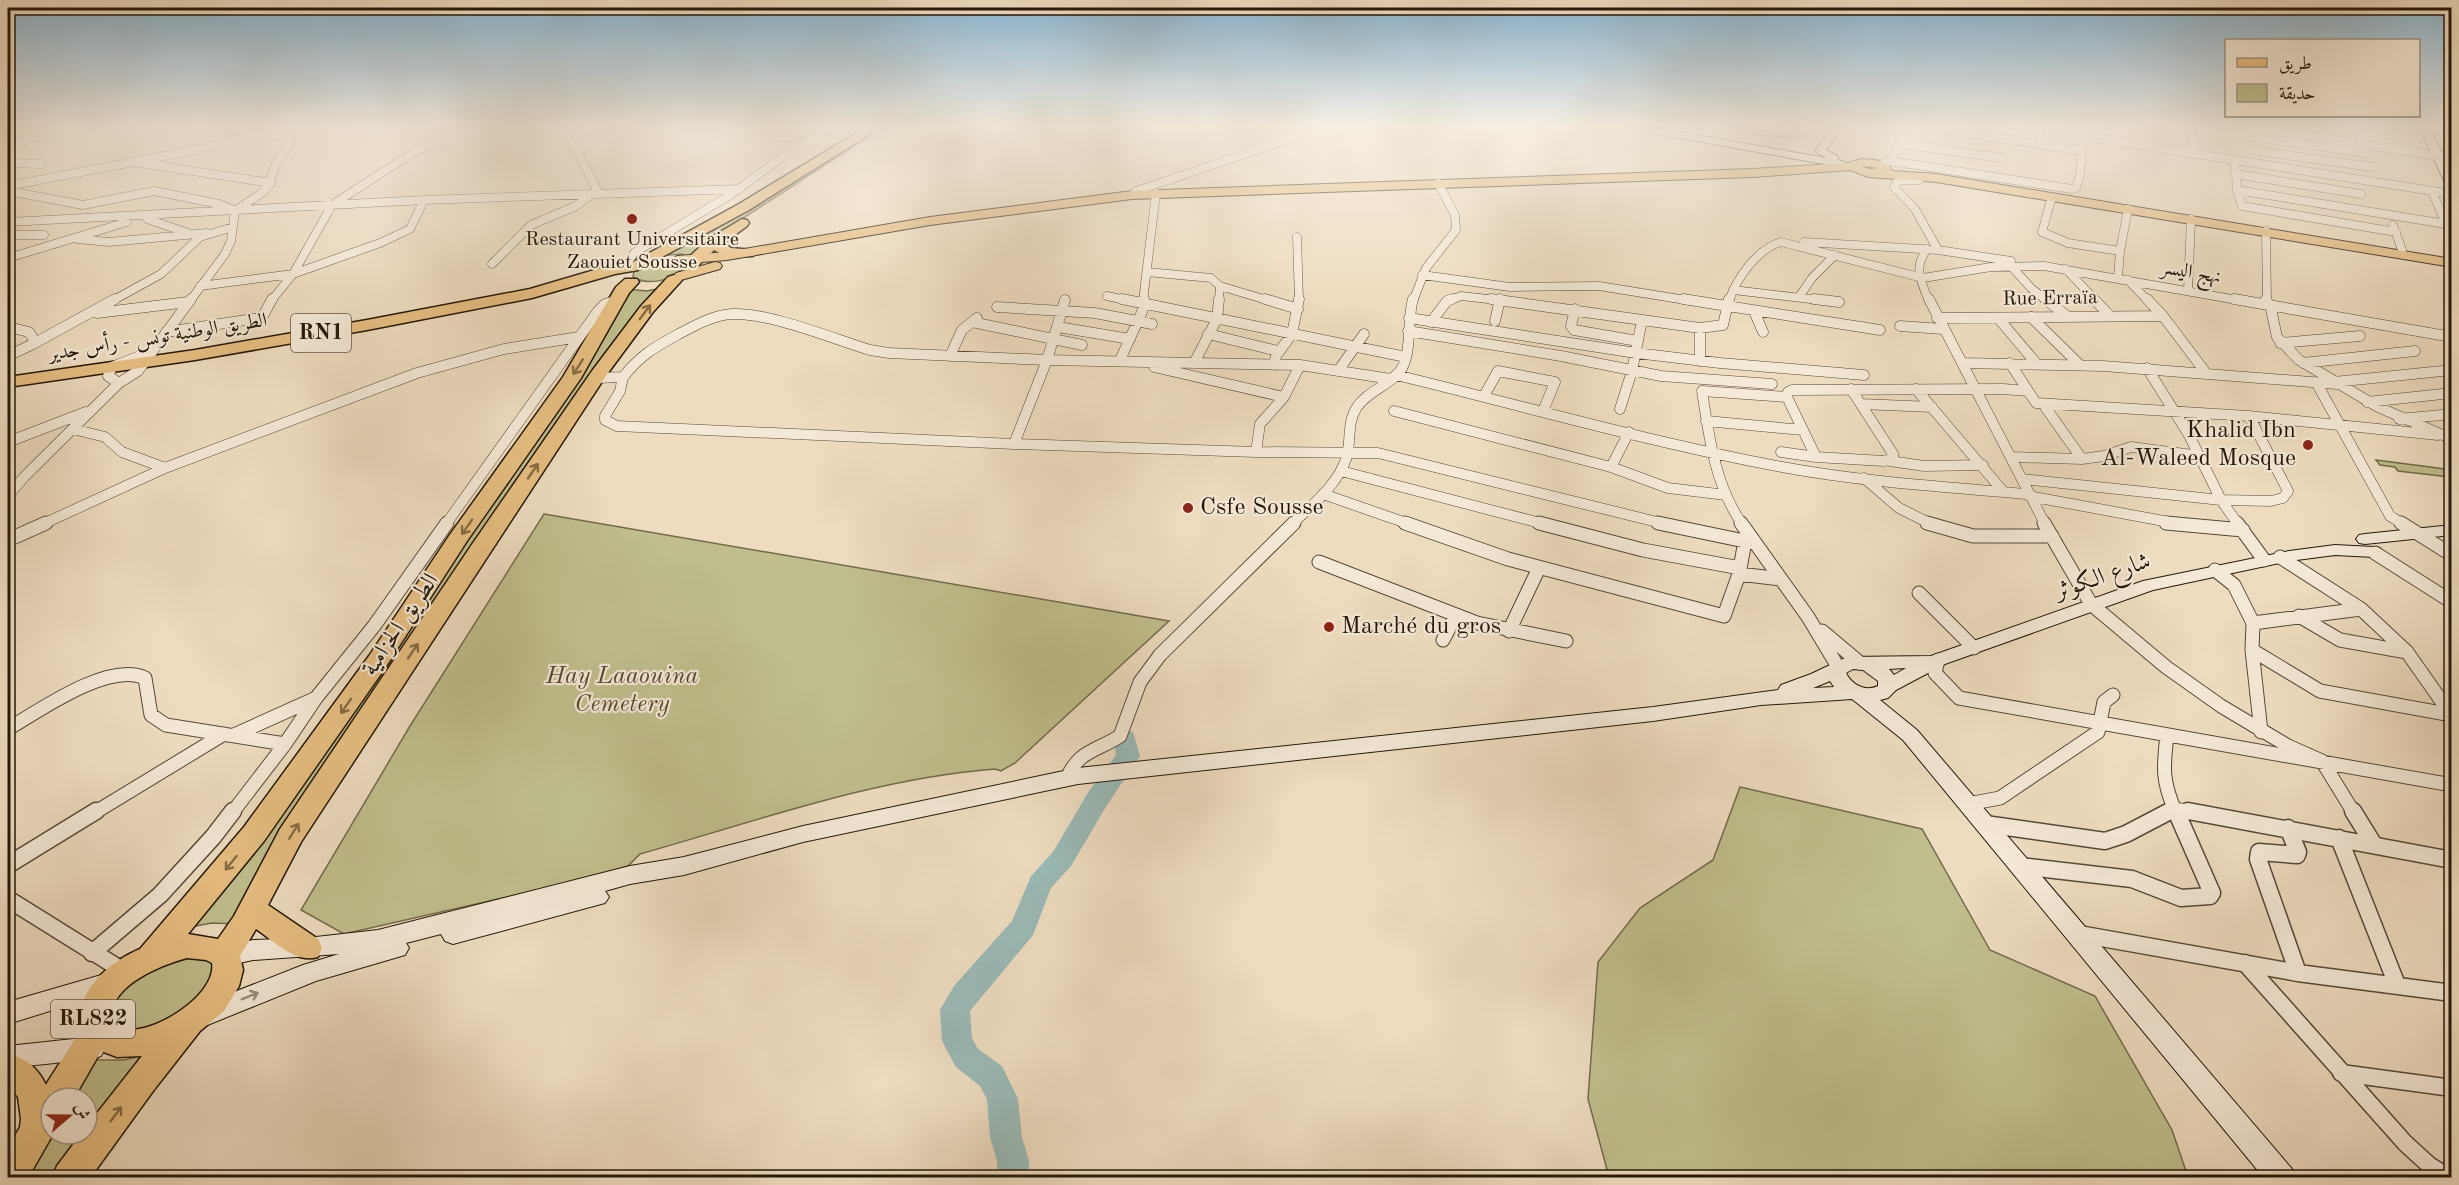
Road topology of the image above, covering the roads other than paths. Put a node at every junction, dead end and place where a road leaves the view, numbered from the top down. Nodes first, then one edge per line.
1 (36, 182) edge
2 (269, 182) edge
3 (368, 182) edge
4 (590, 182) edge
5 (749, 182) edge
6 (784, 182) edge
7 (806, 182) edge
8 (1159, 182) edge
9 (1460, 182) edge
10 (1898, 182) edge
11 (1948, 182) edge
12 (1957, 182) edge
13 (1976, 182) edge
14 (2009, 182) edge
15 (2078, 182) edge
16 (2236, 182) edge
17 (2287, 182) edge
18 (2357, 182) edge
19 (2384, 182) edge
20 (1438, 183) junction
21 (1965, 184) junction
22 (8, 188) edge
23 (740, 189) junction
24 (2237, 190) junction
25 (2432, 191) junction
26 (1156, 193) junction
27 (595, 194) junction
28 (2043, 194) junction
29 (2361, 194) junction
30 (2451, 194) edge
31 (1132, 195) junction
32 (424, 200) junction
33 (333, 205) junction
34 (235, 211) junction
35 (2128, 211) junction
36 (2368, 211) junction
37 (2390, 215) junction
38 (141, 217) junction
39 (2191, 219) junction
40 (48, 221) junction
41 (8, 222) edge
42 (2449, 224) edge
43 (233, 227) junction
44 (2266, 231) junction
45 (2396, 232) junction
46 (189, 233) junction
47 (209, 233) junction
48 (861, 233) junction
49 (8, 235) edge
50 (44, 235) junction
51 (1297, 237) dead end
52 (71, 238) junction
53 (717, 240) junction
54 (61, 242) junction
55 (1781, 242) junction
56 (1927, 249) junction
57 (1938, 250) junction
58 (2402, 250) junction
59 (2120, 251) junction
60 (748, 252) junction
61 (1835, 255) junction
62 (2451, 257) edge
63 (8, 258) edge
64 (2451, 263) edge
65 (492, 264) dead end
66 (2010, 265) junction
67 (2044, 266) junction
68 (683, 268) junction
69 (2066, 269) junction
70 (1147, 272) junction
71 (293, 274) junction
72 (631, 275) junction
73 (1422, 275) junction
74 (1923, 278) junction
75 (2118, 278) junction
76 (2128, 280) junction
77 (200, 286) junction
78 (1220, 286) junction
79 (1559, 287) junction
80 (1733, 290) junction
81 (2188, 291) junction
82 (1107, 296) dead end
83 (1799, 297) junction
84 (1500, 299) junction
85 (188, 302) junction
86 (1839, 302) dead end
87 (1143, 303) junction
88 (1064, 305) junction
89 (2271, 305) junction
90 (1555, 306) junction
91 (997, 307) dead end
92 (1726, 307) junction
93 (1298, 309) junction
94 (1575, 309) junction
95 (1754, 311) junction
96 (92, 313) junction
97 (2109, 316) junction
98 (2163, 316) junction
99 (2031, 317) junction
100 (2068, 317) junction
101 (1409, 318) junction
102 (1937, 318) junction
103 (1998, 318) junction
104 (1217, 319) junction
105 (1138, 320) junction
106 (1642, 320) junction
107 (1495, 321) dead end
108 (1431, 322) junction
109 (1152, 324) dead end
110 (1900, 326) dead end
111 (8, 327) edge
112 (1058, 327) junction
113 (1700, 328) junction
114 (1943, 329) junction
115 (1880, 330) dead end
116 (1408, 331) junction
117 (166, 332) junction
118 (1763, 332) dead end
119 (1208, 334) junction
120 (1364, 334) dead end
121 (1292, 335) junction
122 (2360, 336) dead end
123 (579, 337) junction
124 (2451, 337) edge
125 (1054, 339) junction
126 (1130, 339) junction
127 (1638, 341) junction
128 (2280, 343) junction
129 (33, 344) junction
130 (1082, 345) dead end
131 (1354, 346) junction
132 (1278, 351) junction
133 (2415, 351) dead end
134 (1636, 353) junction
135 (8, 356) edge
136 (950, 356) junction
137 (1406, 357) junction
138 (1047, 360) junction
139 (1123, 360) junction
140 (1700, 361) junction
141 (144, 362) junction
142 (1194, 363) junction
143 (1963, 363) junction
144 (2010, 363) junction
145 (2036, 363) junction
146 (2302, 363) junction
147 (1300, 364) junction
148 (1274, 365) junction
149 (2080, 365) junction
150 (2147, 368) junction
151 (2451, 370) edge
152 (1338, 371) junction
153 (1632, 371) junction
154 (2206, 373) junction
155 (113, 375) junction
156 (1864, 375) dead end
157 (623, 377) junction
158 (1394, 377) junction
159 (596, 378) junction
160 (8, 382) edge
161 (2316, 382) junction
162 (2336, 383) junction
163 (1772, 384) dead end
164 (1916, 388) junction
165 (8, 389) edge
166 (1851, 389) junction
167 (1975, 389) junction
168 (2028, 391) junction
169 (2451, 393) edge
170 (1484, 396) junction
171 (1284, 397) junction
172 (1787, 397) junction
173 (2367, 402) junction
174 (1861, 404) junction
175 (2043, 404) junction
176 (1932, 407) junction
177 (92, 409) junction
178 (1620, 409) dead end
179 (1394, 411) dead end
180 (1543, 411) junction
181 (2175, 412) junction
182 (2451, 414) edge
183 (2249, 416) junction
184 (2398, 420) junction
185 (1706, 421) junction
186 (2337, 424) junction
187 (73, 429) junction
188 (1803, 430) junction
189 (1629, 432) junction
190 (2438, 435) junction
191 (2451, 439) edge
192 (8, 442) edge
193 (1014, 444) junction
194 (1257, 452) junction
195 (1348, 452) junction
196 (1712, 452) junction
197 (1781, 452) dead end
198 (2200, 456) junction
199 (1816, 457) junction
200 (2012, 458) junction
201 (2082, 459) junction
202 (1890, 460) junction
203 (1983, 465) junction
204 (1611, 467) junction
205 (165, 468) junction
206 (1341, 471) junction
207 (1864, 478) junction
208 (2022, 479) junction
209 (2002, 490) junction
210 (9, 491) edge
211 (1323, 494) junction
212 (1726, 495) junction
213 (2028, 495) junction
214 (2221, 500) junction
215 (2243, 530) junction
216 (2451, 530) edge
217 (2416, 535) junction
218 (2052, 536) junction
219 (8, 540) edge
220 (1749, 542) junction
221 (2375, 548) junction
222 (2451, 555) edge
223 (2278, 558) junction
224 (1318, 562) dead end
225 (1539, 568) junction
226 (2215, 570) junction
227 (1739, 571) junction
228 (1781, 579) junction
229 (1919, 593) dead end
230 (2451, 602) edge
231 (2091, 604) junction
232 (2361, 609) junction
233 (1456, 615) junction
234 (2299, 616) junction
235 (1808, 617) junction
236 (2253, 624) junction
237 (1509, 631) junction
238 (1443, 640) dead end
239 (1566, 641) dead end
240 (1974, 648) junction
241 (2252, 650) junction
242 (2407, 652) junction
243 (1938, 660) junction
244 (1863, 663) junction
245 (1837, 668) junction
246 (1888, 687) junction
247 (1856, 692) junction
248 (2113, 695) dead end
249 (316, 698) junction
250 (1761, 698) junction
251 (2451, 715) edge
252 (2102, 724) junction
253 (8, 729) edge
254 (2262, 732) junction
255 (229, 735) junction
256 (1910, 735) junction
257 (2167, 735) junction
258 (285, 744) junction
259 (2322, 761) junction
260 (1073, 777) junction
261 (2451, 785) edge
262 (1968, 804) junction
263 (2175, 809) junction
264 (1986, 824) junction
265 (2288, 828) junction
266 (2339, 838) junction
267 (2374, 845) junction
268 (2451, 860) edge
269 (8, 865) edge
270 (684, 866) junction
271 (2020, 866) junction
272 (8, 899) edge
273 (253, 907) junction
274 (2078, 934) junction
275 (307, 948) junction
276 (92, 953) junction
277 (152, 956) junction
278 (225, 956) junction
279 (2245, 963) junction
280 (2298, 973) junction
281 (121, 976) junction
282 (2397, 985) junction
283 (2451, 993) edge
284 (8, 1013) edge
285 (193, 1021) junction
286 (100, 1041) junction
287 (8, 1057) edge
288 (8, 1067) edge
289 (2341, 1072) junction
290 (65, 1086) edge
291 (2451, 1088) edge
292 (39, 1110) edge
293 (39, 1127) edge
294 (9, 1178) edge
295 (69, 1178) edge
296 (2282, 1178) edge
297 (2450, 1178) edge

1 - 22 street
2 - 34 street
3 - 33 street
4 - 27 street
5 - 23 street
6 - 72 highway
7 - 53 highway, الطريق الحزامية
8 - 31 street
9 - 20 main road, RN1
10 - 57 street
11 - 21 street
12 - 21 main road, RN1
13 - 28 main road, RN1
14 - 28 street
15 - 28 street
16 - 24 street
17 - 29 street
18 - 29 street
19 - 25 street
20 - 26 main road, RN1
20 - 73 street
21 - 28 main road, RN1
22 - 34 street
23 - 27 street
23 - 72 street
24 - 36 street
24 - 45 street
25 - 30 street
25 - 42 street
26 - 31 main road, RN1
26 - 70 street
27 - 32 street
27 - 65 street
28 - 35 main road, RN1
28 - 58 main road, RN1
28 - 59 street
29 - 36 street
31 - 48 main road, RN1
32 - 33 street
32 - 71 street
33 - 34 street
33 - 71 street
34 - 38 street
34 - 43 street
35 - 39 main road, RN1
35 - 59 street
36 - 37 street
37 - 42 street
37 - 45 street
38 - 40 street
38 - 46 street
38 - 52 street
39 - 44 main road, RN1
39 - 81 street
40 - 41 street
40 - 50 street
43 - 47 street
43 - 77 street
44 - 64 main road, RN1
44 - 89 street
45 - 58 street
46 - 47 street
46 - 52 street
47 - 96 street
48 - 60 main road, RN1
48 - 68 main road, RN1
49 - 50 street
50 - 54 street
51 - 93 street
52 - 54 street
53 - 60 highway
53 - 68 highway, الطريق الحزامية
54 - 63 street
55 - 56 street
55 - 61 street
55 - 80 street
56 - 57 street
56 - 74 street
57 - 67 street
58 - 62 main road, RN1
59 - 75 street
60 - 68 main road, RN1
61 - 74 street
61 - 83 street
66 - 67 street, نهج اليسر
66 - 74 street, نهج اليسر
66 - 100 street
67 - 69 street, نهج اليسر
68 - 72 highway, RN1
68 - 72 highway, RN1
159 -> 68 highway, الطريق الحزامية
69 - 75 street, نهج اليسر
69 - 97 street
70 - 78 street
70 - 87 street
71 - 77 street
71 - 117 street
72 - 123 street
72 - 141 highway, الطريق الوطنية تونس - رأس جدير / RN1
72 - 141 highway, الطريق الوطنية تونس - رأس جدير / RN1
72 -> 277 highway, الطريق الحزامية
73 - 79 street
73 - 101 street
74 - 102 street
75 - 76 street, نهج اليسر
76 - 81 street, نهج اليسر
76 - 98 street
77 - 85 street
78 - 93 street
78 - 104 street
79 - 90 street
79 - 92 street
80 - 83 street
80 - 92 street
81 - 89 street, نهج اليسر
82 - 87 street
83 - 86 street
84 - 90 street
84 - 107 street
84 - 108 street
85 - 96 street
85 - 117 street
87 - 104 street
87 - 105 street
88 - 91 street
88 - 105 street
88 - 112 street
89 - 124 street, نهج اليسر
89 - 128 street
90 - 94 street
92 - 95 street
92 - 113 street
93 - 121 street
94 - 106 street
94 - 127 street
95 - 115 street
95 - 118 street
96 - 129 street
97 - 98 street, Rue Erraïa
97 - 100 street, Rue Erraïa
98 - 154 street
99 - 100 street, Rue Erraïa
99 - 103 street, Rue Erraïa
99 - 149 street
101 - 108 street
101 - 116 street
102 - 103 street, Rue Erraïa
102 - 114 street
103 - 145 street
104 - 119 street
104 - 121 street
105 - 109 street
105 - 126 street
106 - 113 street
106 - 127 street
108 - 134 street
110 - 114 street
111 - 129 street
112 - 125 street
112 - 126 street
113 - 140 street
114 - 143 street
116 - 137 street
116 - 153 street
117 - 141 street
119 - 132 street
119 - 142 street
120 - 131 street
121 - 131 street
121 - 132 street
122 - 128 street
123 - 205 street
123 - 249 street
125 - 130 street
125 - 136 street
125 - 138 street
126 - 139 street
127 - 134 street
128 - 146 street
129 - 135 street
131 - 137 street
131 - 152 street
132 - 148 street
133 - 146 street
134 - 140 street
134 - 153 street
136 - 138 street
136 - 157 street
137 - 158 street
138 - 139 street
138 - 193 street
139 - 142 street
139 - 171 street
140 - 156 street
141 - 155 highway, الطريق الوطنية تونس - رأس جدير / RN1
142 - 148 street
143 - 144 street
143 - 167 street
144 - 145 street
144 - 168 street
145 - 149 street
146 - 162 street
147 - 148 street
147 - 152 street
147 - 171 street
149 - 150 street
150 - 154 street
150 - 181 street
151 - 162 street
152 - 158 street
153 - 163 street
153 - 178 street
154 - 161 street
155 - 160 highway, الطريق الوطنية تونس - رأس جدير / RN1
155 - 165 highway, الطريق الوطنية تونس - رأس جدير / RN1
155 - 177 street
157 - 159 street
157 - 193 street
158 - 170 street
158 - 195 street
273 -> 159 highway, الطريق الحزامية
161 - 162 street
161 - 186 street
162 - 173 street
164 - 166 street
164 - 167 street
164 - 176 street
166 - 172 street
166 - 174 street
167 - 168 street
167 - 200 street
168 - 175 street
169 - 173 street
170 - 180 street
170 - 180 street
171 - 194 street
172 - 185 street
172 - 188 street
173 - 184 street
174 - 176 street
174 - 202 street
175 - 181 street
175 - 201 street
176 - 203 street
177 - 187 street
177 - 192 street
179 - 204 street
180 - 189 street
181 - 183 street
181 - 198 street
182 - 184 street
183 - 186 street
183 - 214 street
184 - 190 street
185 - 188 street
185 - 196 street
186 - 190 street
186 - 217 street
187 - 205 street
187 - 210 street
188 - 199 street
189 - 196 street
189 - 204 street
190 - 191 street
193 - 194 street
194 - 195 street
195 - 206 street
195 - 220 street
196 - 207 street
196 - 212 street
197 - 199 street
198 - 201 street
198 - 214 street
199 - 202 street
200 - 201 street
200 - 208 street
202 - 203 street
203 - 209 street
204 - 212 street
205 - 219 street
206 - 211 street
206 - 227 street
207 - 209 street
207 - 218 street
208 - 213 street
208 - 214 street
209 - 213 street
211 - 225 street
211 - 260 street
212 - 220 street
213 - 215 street
213 - 218 street
214 - 215 street
215 - 223 street
216 - 217 main road, شارع الكوثر
217 - 221 main road, شارع الكوثر
217 - 221 main road, شارع الكوثر
217 - 222 street
218 - 231 street
220 - 227 street
220 - 228 street
221 - 223 main road, شارع الكوثر
221 - 230 street
223 - 226 main road, شارع الكوثر
223 - 232 street
224 - 233 street
225 - 227 street
225 - 237 street
226 - 231 main road, شارع الكوثر
226 - 236 street
227 - 228 street
228 - 235 street
229 - 240 street
231 - 240 main road, شارع الكوثر
231 - 254 street
232 - 234 street
232 - 242 street
233 - 237 street
233 - 238 street
234 - 236 street
234 - 242 street
235 - 244 street
235 - 245 street
236 - 241 street
237 - 239 street
240 - 243 main road, شارع الكوثر
241 - 251 street
241 - 254 street
242 - 251 street
243 - 244 main road
243 - 246 main road
243 - 252 street
244 - 245 main road
244 - 246 main road
245 - 247 main road
245 - 250 main road
246 - 247 main road
246 - 256 main road
247 - 250 main road
247 - 256 main road
248 - 252 street
249 - 255 street
249 - 258 street
250 - 260 main road
252 - 257 street
252 - 262 street
253 - 255 street
254 - 259 street
255 - 258 street
255 - 269 street
256 - 262 main road
257 - 259 street
257 - 263 street
258 - 276 street
259 - 261 street
259 - 267 street
260 - 270 main road
262 - 264 main road
263 - 264 street
263 - 265 street
263 - 271 street
264 - 271 main road
265 - 266 street
265 - 280 street
266 - 267 street
266 - 282 street
267 - 268 street
270 - 275 main road
285 -> 270 main road
271 - 274 main road
272 - 276 street
273 - 275 highway
273 - 278 highway, الطريق الحزامية
274 - 279 street
274 - 296 main road
275 - 278 main road
276 - 281 street
277 - 278 highway, الطريق الحزامية / RL822
277 - 281 highway, الطريق الحزامية / RL822
278 - 285 highway, الطريق الحزامية / RL822
279 - 280 street
279 - 289 street
280 - 282 street
281 - 284 main road, RL822
281 - 286 highway, الطريق الحزامية / RL822
282 - 283 street
285 - 286 highway, الطريق الحزامية / RL822
295 -> 285 highway, الطريق الحزامية
286 - 287 main road, RL822
286 - 290 highway, الطريق الحزامية
288 - 292 highway
289 - 291 street
289 - 297 street
293 - 294 highway

